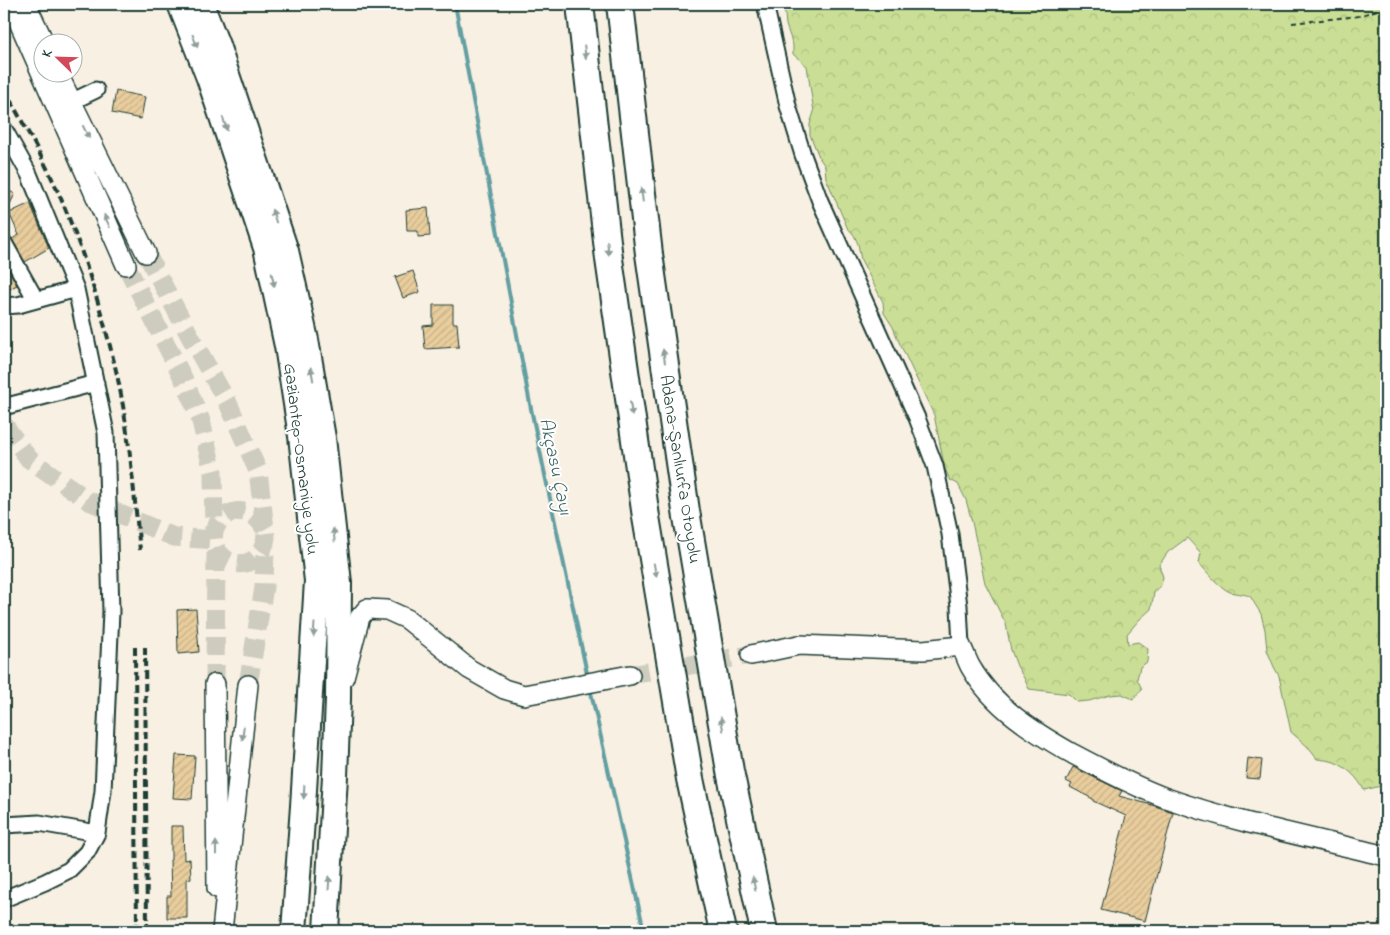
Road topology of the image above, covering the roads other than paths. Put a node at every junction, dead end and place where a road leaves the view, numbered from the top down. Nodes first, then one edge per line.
1 (11, 4) edge
2 (26, 4) edge
3 (180, 4) edge
4 (201, 4) edge
5 (580, 4) edge
6 (620, 4) edge
7 (765, 4) edge
8 (39, 32) edge
9 (62, 82) edge
10 (96, 90) dead end
11 (71, 102) junction
12 (4, 129) edge
13 (4, 242) edge
14 (146, 253) tunnel mouth
15 (126, 265) tunnel mouth
16 (76, 289) junction
17 (36, 300) junction
18 (4, 306) edge
19 (96, 382) junction
20 (7, 406) dead end
21 (961, 646) junction
22 (751, 656) tunnel mouth
23 (630, 675) tunnel mouth
24 (215, 684) tunnel mouth
25 (248, 685) tunnel mouth
26 (338, 699) junction
27 (4, 825) edge
28 (97, 833) junction
29 (1386, 856) edge
30 (4, 899) edge
31 (220, 931) edge
32 (294, 931) edge
33 (326, 931) edge
34 (723, 931) edge
35 (764, 931) edge

15 -> 1 street
2 - 8 street
3 -> 32 highway, Gaziantep-Osmaniye yolu
26 -> 4 highway, Gaziantep-Osmaniye yolu
5 -> 34 highway
35 -> 6 highway, Adana-Şanlıurfa Otoyolu
7 - 21 street
9 - 11 street
10 - 11 street
11 -> 14 street
12 - 16 street
13 - 17 street
16 - 17 street
16 - 19 street
17 - 18 street
19 - 20 street
19 - 28 street
21 - 22 street
21 - 29 street
23 - 26 street
31 -> 24 street
25 -> 31 street
33 -> 26 highway, Gaziantep-Osmaniye yolu
27 - 28 street
28 - 30 street

